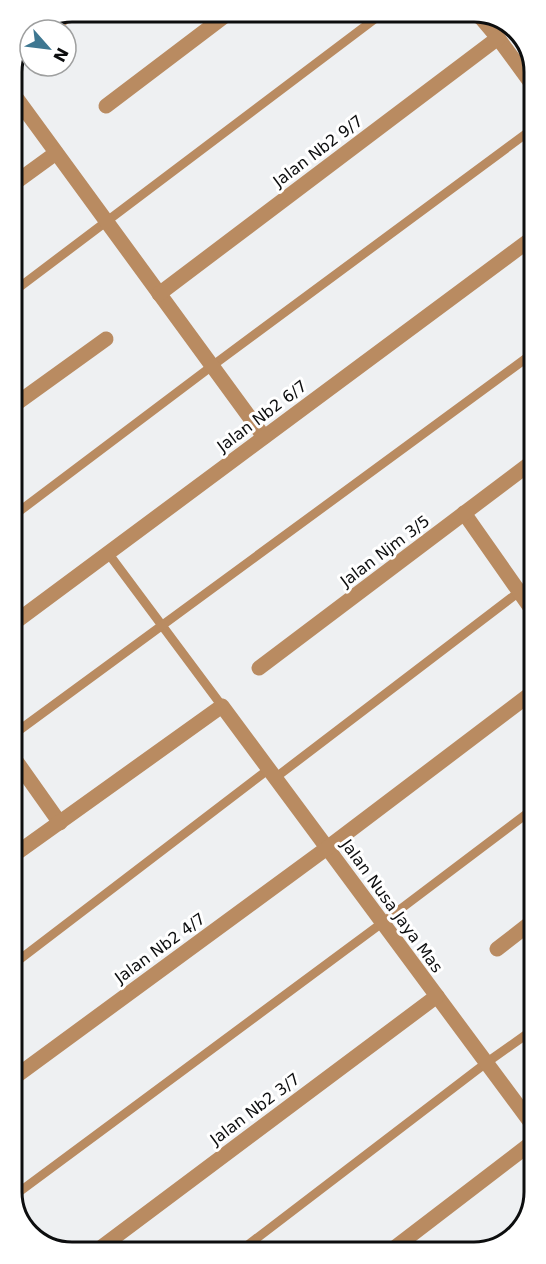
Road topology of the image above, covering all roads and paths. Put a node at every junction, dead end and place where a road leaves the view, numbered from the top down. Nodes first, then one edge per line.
1 (216, 22) edge
2 (370, 23) edge
3 (486, 24) edge
4 (498, 38) junction
5 (524, 73) edge
6 (106, 106) dead end
7 (23, 107) edge
8 (524, 135) edge
9 (56, 153) junction
10 (23, 177) edge
11 (107, 222) junction
12 (524, 244) edge
13 (23, 285) edge
14 (159, 294) junction
15 (106, 339) dead end
16 (524, 360) edge
17 (212, 366) junction
18 (23, 399) edge
19 (264, 437) junction
20 (524, 468) edge
21 (23, 509) edge
22 (464, 513) junction
23 (108, 553) junction
24 (524, 588) edge
25 (519, 592) junction
26 (524, 599) edge
27 (23, 617) edge
28 (162, 625) junction
29 (259, 668) dead end
30 (524, 698) edge
31 (222, 706) junction
32 (22, 728) edge
33 (22, 770) edge
34 (272, 773) junction
35 (524, 816) edge
36 (60, 823) junction
37 (327, 848) junction
38 (22, 849) edge
39 (382, 923) junction
40 (524, 928) edge
41 (497, 949) dead end
42 (22, 958) edge
43 (436, 996) junction
44 (524, 1036) edge
45 (486, 1063) junction
46 (22, 1072) edge
47 (524, 1114) edge
48 (524, 1149) edge
49 (22, 1190) edge
50 (110, 1241) edge
51 (252, 1241) edge
52 (402, 1242) edge

1 - 6 street
2 - 11 lane
3 - 4 street
4 - 5 street
4 - 14 street, Jalan Nb2 9/7
7 - 9 street
8 - 17 lane
9 - 10 street
9 - 11 street
11 - 13 lane
11 - 14 street
12 - 19 street, Jalan Nb2 6/7
14 - 17 street
15 - 18 street
16 - 28 lane
17 - 19 street
17 - 21 lane
19 - 23 street, Jalan Nb2 6/7
20 - 22 street, Jalan Njm 3/5
22 - 25 street
22 - 29 street, Jalan Njm 3/5
23 - 27 street, Jalan Nb2 6/7
23 - 28 lane
24 - 25 lane
25 - 26 street
25 - 34 lane
28 - 31 lane
28 - 32 lane
30 - 37 street, Jalan Nb2 4/7
31 - 34 street, Jalan Nusa Jaya Mas
31 - 36 street
33 - 36 street
34 - 37 street, Jalan Nusa Jaya Mas
34 - 42 lane
35 - 39 lane
36 - 38 street
37 - 39 street, Jalan Nusa Jaya Mas
37 - 46 street, Jalan Nb2 4/7
39 - 43 street, Jalan Nusa Jaya Mas
39 - 49 lane
40 - 41 street
43 - 45 street, Jalan Nusa Jaya Mas
43 - 50 street, Jalan Nb2 3/7
44 - 45 lane
45 - 47 street, Jalan Nusa Jaya Mas
45 - 51 lane
48 - 52 street

